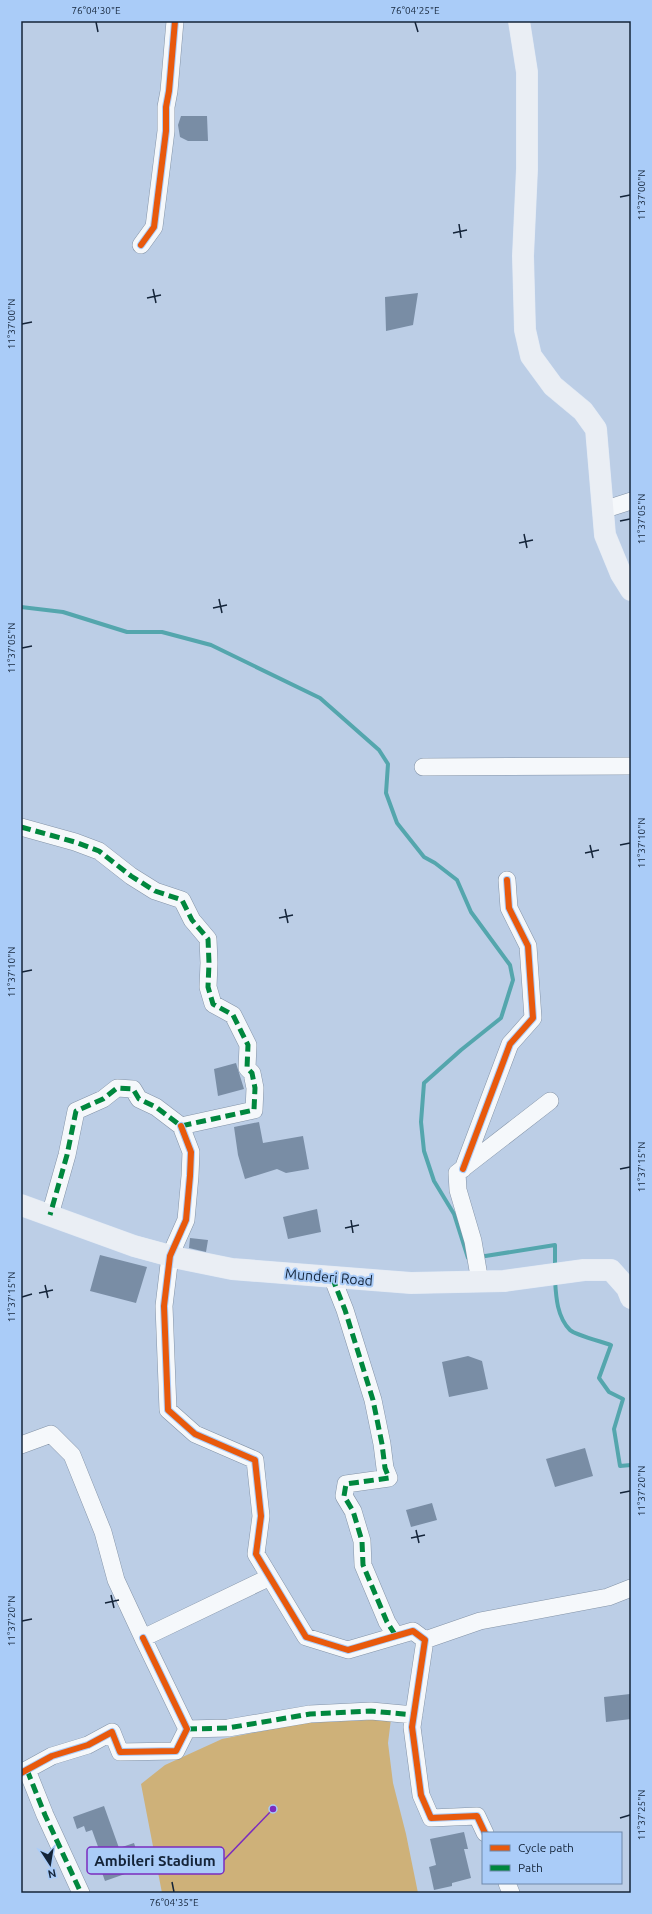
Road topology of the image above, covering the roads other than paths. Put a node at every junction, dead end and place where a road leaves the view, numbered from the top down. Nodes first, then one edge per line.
1 (175, 21) edge
2 (519, 21) edge
3 (141, 245) dead end
4 (631, 501) edge
5 (603, 510) junction
6 (631, 590) edge
7 (631, 766) edge
8 (423, 767) dead end
9 (21, 827) edge
10 (507, 880) dead end
11 (550, 1101) dead end
12 (181, 1126) junction
13 (462, 1168) junction
14 (21, 1205) edge
15 (50, 1215) junction
16 (170, 1256) junction
17 (479, 1274) junction
18 (332, 1277) junction
19 (631, 1298) edge
20 (21, 1445) edge
21 (270, 1577) junction
22 (631, 1588) edge
23 (396, 1636) junction
24 (143, 1638) junction
25 (425, 1640) junction
26 (414, 1715) junction
27 (187, 1729) junction
28 (24, 1771) edge
29 (485, 1832) edge
30 (81, 1893) edge

1 - 3 street
2 - 5 main road
4 - 5 street
5 - 6 main road
7 - 8 street
9 - 12 street
10 - 13 street
11 - 13 street
12 - 15 street
12 - 16 street
13 - 17 street
14 - 15 main road, Munderi Road
15 - 16 main road, Munderi Road
16 - 18 main road, Munderi Road
16 - 21 street
17 - 18 main road, Munderi Road
17 - 19 main road, Munderi Road
18 - 23 street
20 - 24 street
21 - 23 street
21 - 24 street
22 - 25 street
23 - 25 street
24 - 27 street
25 - 26 street
26 - 27 street
26 - 29 street
27 - 28 street
28 - 30 street

